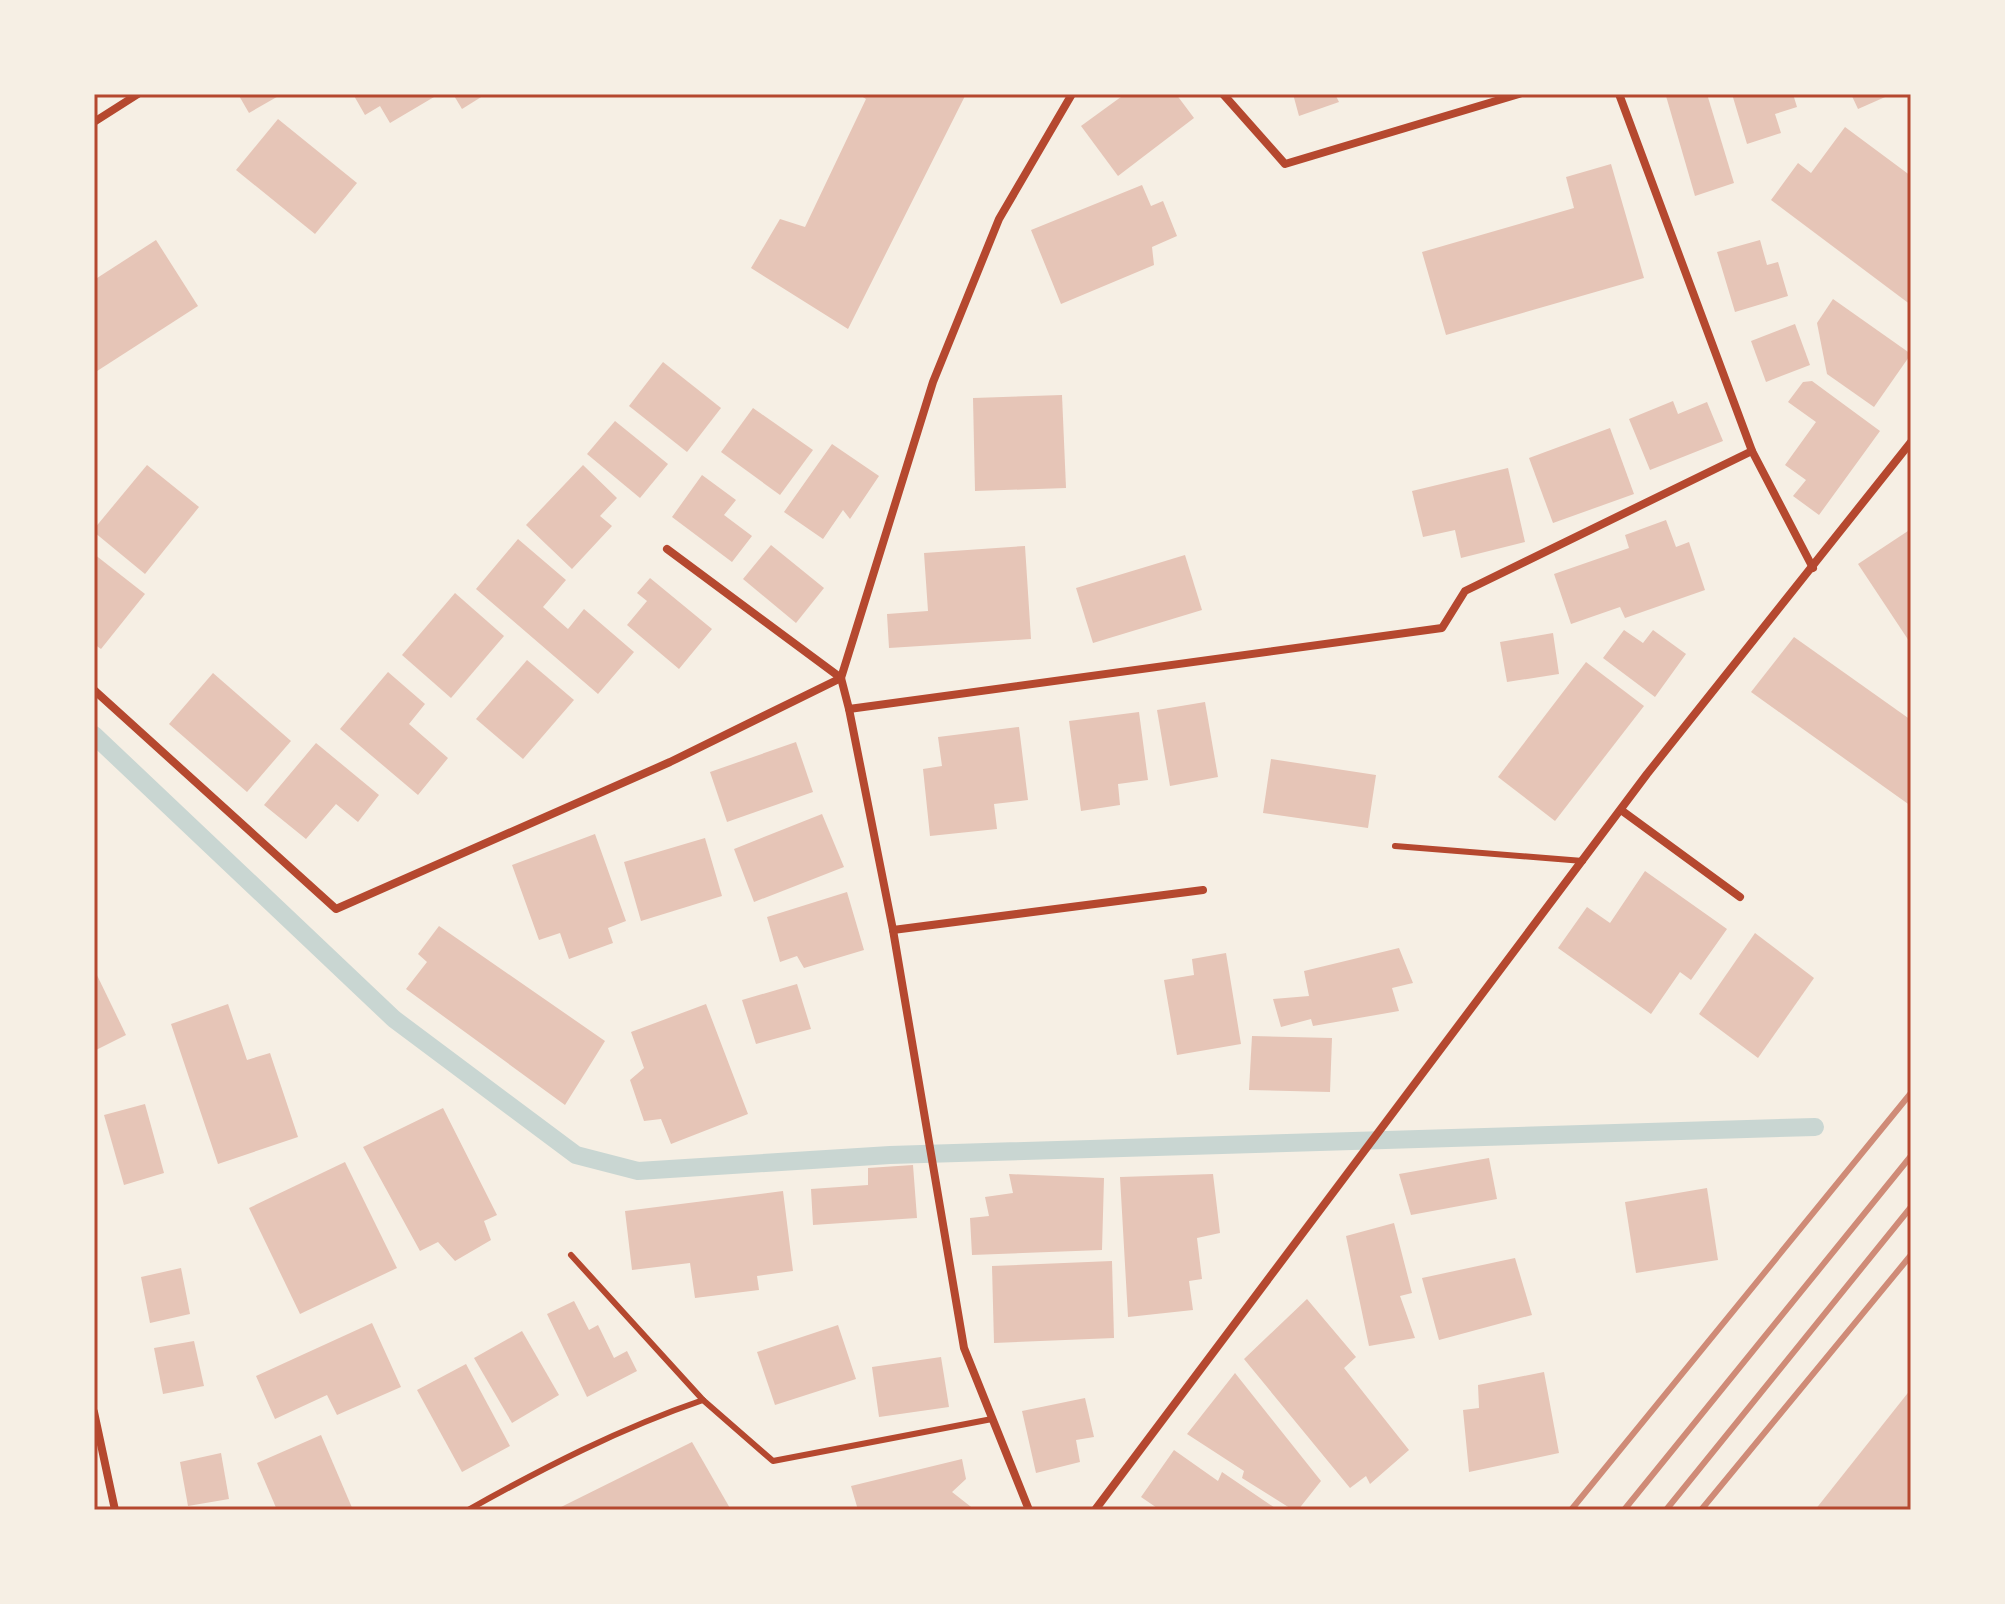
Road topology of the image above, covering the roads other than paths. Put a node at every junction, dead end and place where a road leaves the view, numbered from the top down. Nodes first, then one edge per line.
1 (138, 94) edge
2 (1072, 94) edge
3 (1223, 94) edge
4 (1519, 94) edge
5 (1619, 94) edge
6 (94, 122) edge
7 (1911, 442) edge
8 (1752, 451) junction
9 (667, 549) dead end
10 (1813, 568) junction
11 (841, 678) junction
12 (94, 690) edge
13 (849, 709) junction
14 (1621, 810) junction
15 (1395, 846) dead end
16 (1583, 861) junction
17 (1203, 890) dead end
18 (1740, 897) dead end
19 (893, 930) junction
20 (571, 1255) dead end
21 (703, 1400) junction
22 (94, 1412) edge
23 (992, 1419) junction
24 (115, 1510) edge
25 (468, 1510) edge
26 (1029, 1510) edge
27 (1095, 1510) edge

1 - 6 street
2 - 11 street
3 - 4 street
5 - 8 street
7 - 10 street
8 - 10 street
8 - 13 street
9 - 11 street
10 - 14 street
11 - 12 street
11 - 13 street
13 - 19 street
14 - 16 street
14 - 18 street
15 - 16 lane
16 - 27 street
17 - 19 street
19 - 23 street
20 - 21 lane
21 - 23 lane
21 - 25 lane
22 - 24 street
23 - 26 street

